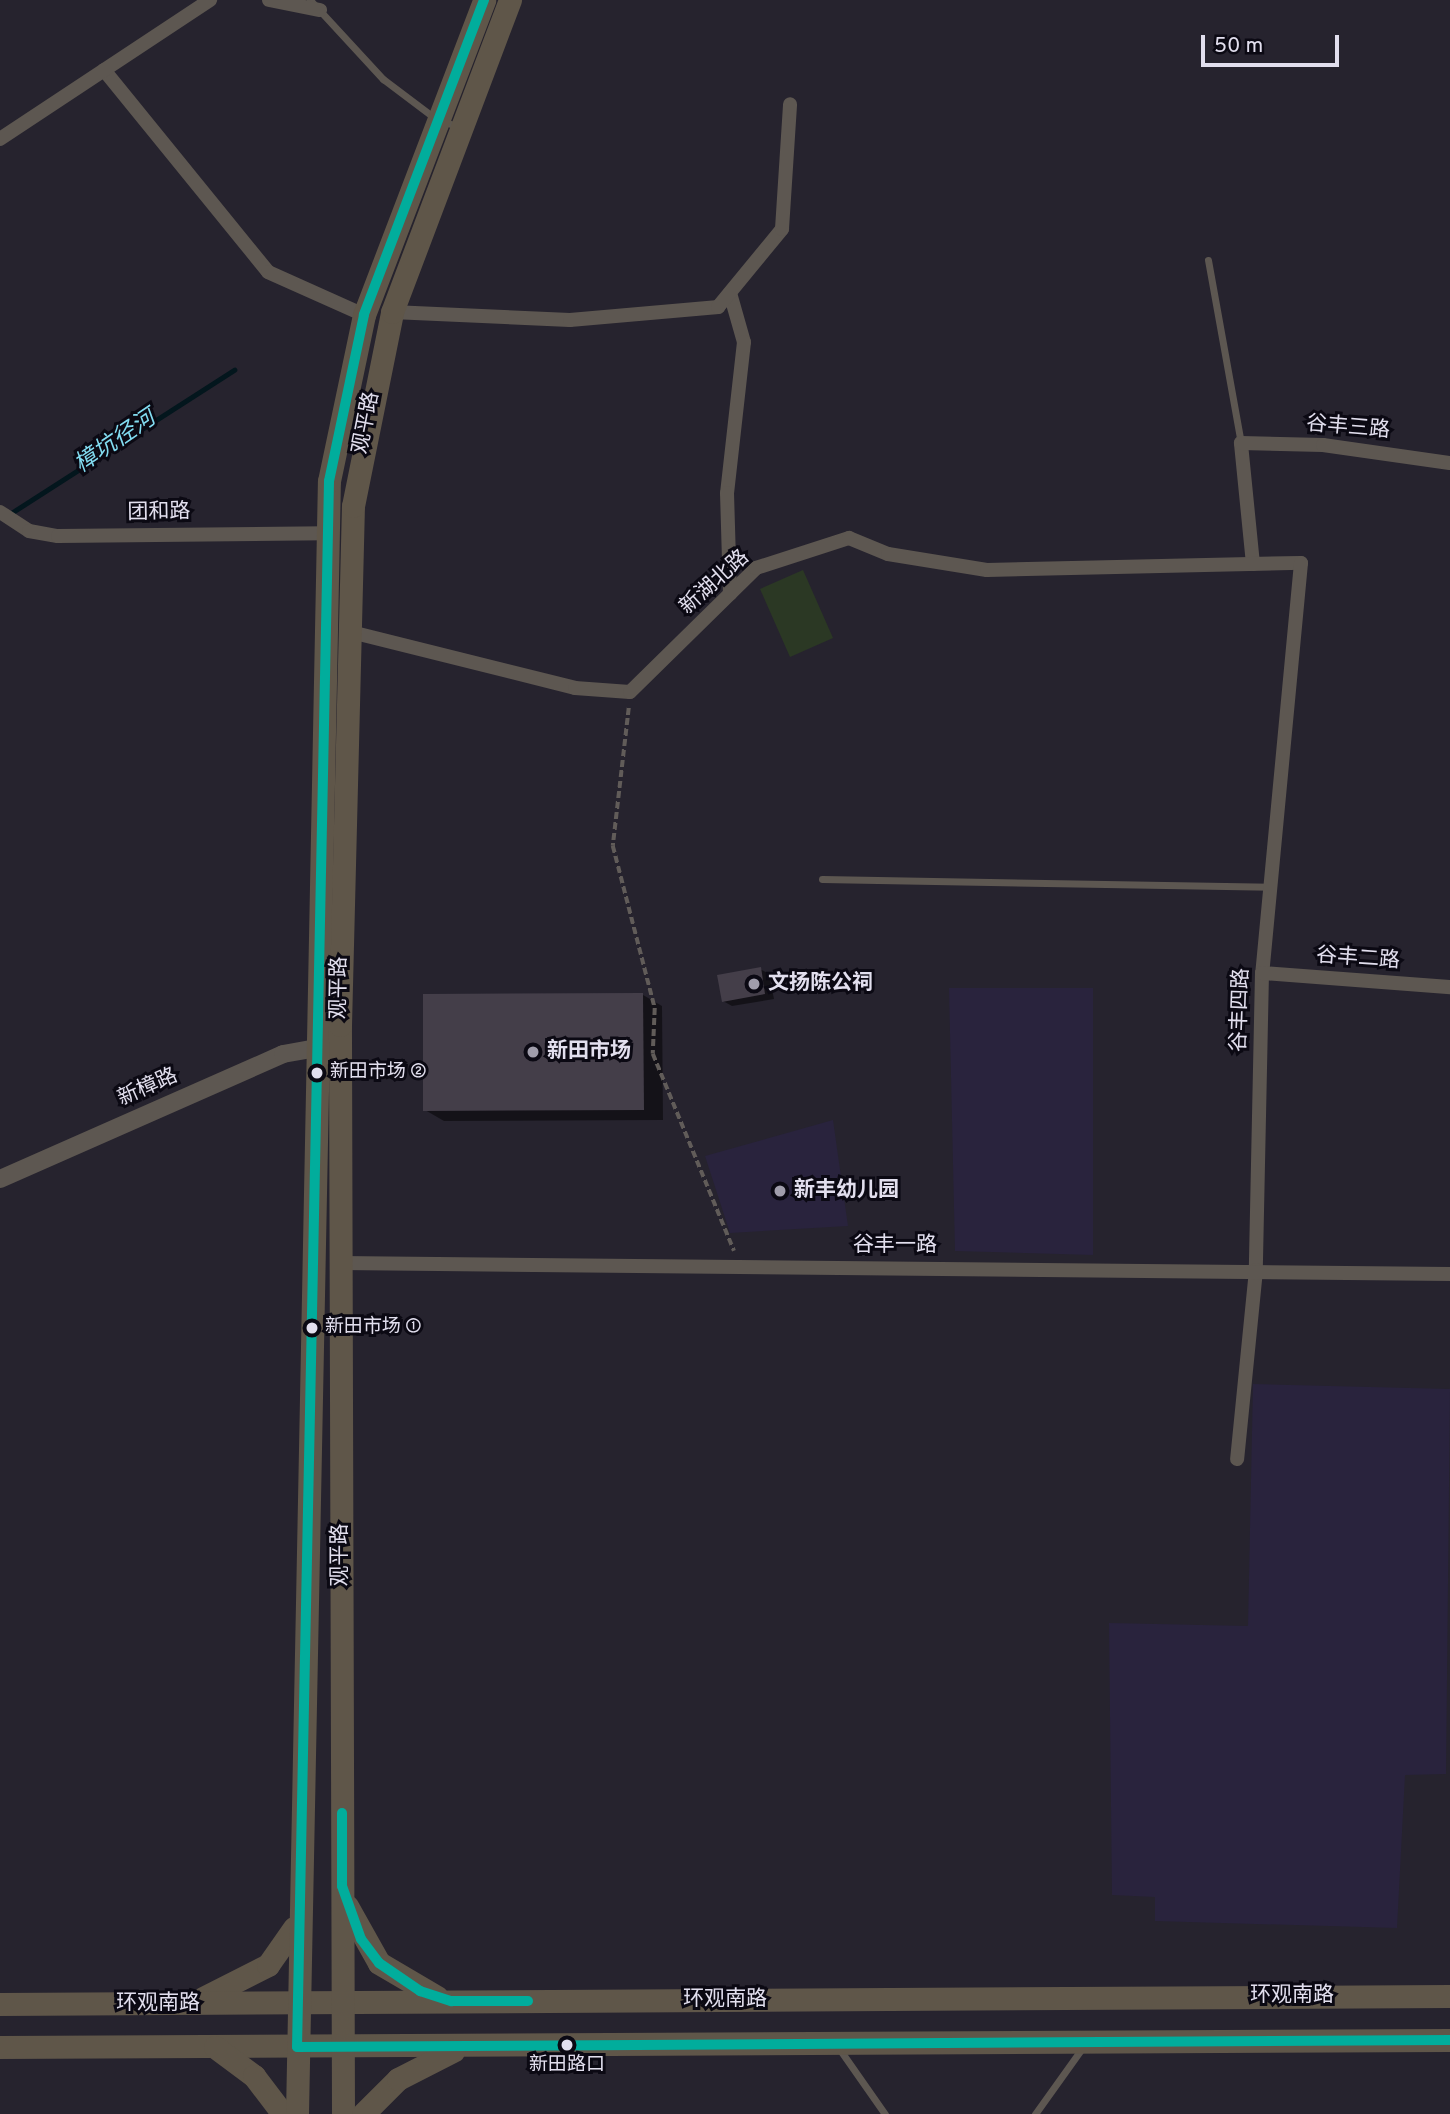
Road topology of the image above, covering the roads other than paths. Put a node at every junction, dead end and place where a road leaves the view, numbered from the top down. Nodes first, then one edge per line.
1 (210, 0) edge
2 (269, 0) edge
3 (484, 0) edge
4 (510, 0) edge
5 (315, 5) edge
6 (104, 70) junction
7 (790, 104) dead end
8 (436, 119) junction
9 (459, 127) junction
10 (0, 139) edge
11 (1209, 260) dead end
12 (730, 293) junction
13 (392, 312) junction
14 (364, 315) junction
15 (1241, 443) junction
16 (1450, 463) edge
17 (0, 512) edge
18 (325, 533) junction
19 (1301, 563) joint
20 (1253, 564) junction
21 (730, 594) junction
22 (347, 631) junction
23 (822, 879) dead end
24 (1270, 887) junction
25 (1262, 973) junction
26 (1450, 987) edge
27 (317, 1048) junction
28 (0, 1179) edge
29 (340, 1263) junction
30 (1256, 1269) junction
31 (1450, 1274) edge
32 (1237, 1460) dead end
33 (342, 1886) junction
34 (297, 1922) junction
35 (1450, 1996) edge
36 (451, 2001) junction
37 (296, 2003) junction
38 (342, 2003) junction
39 (0, 2004) edge
40 (179, 2004) junction
41 (1450, 2040) edge
42 (1087, 2042) junction
43 (835, 2044) junction
44 (470, 2046) junction
45 (0, 2047) edge
46 (215, 2047) junction
47 (296, 2047) junction
48 (342, 2047) junction
49 (283, 2114) edge
50 (297, 2114) edge
51 (343, 2114) edge
52 (363, 2114) edge
53 (885, 2114) edge
54 (1034, 2114) edge

1 - 6 street
2 - 5 street
3 - 8 main road, 观平路
4 - 9 main road, 观平路
5 - 8 lane
6 - 10 street
6 - 14 street
7 - 12 street
8 - 9 lane
8 - 14 main road, 观平路
9 - 13 main road, 观平路
11 - 15 lane
12 - 13 street
12 - 21 street
13 - 22 main road, 观平路
14 - 18 main road, 观平路
15 - 16 street, 谷丰三路
15 - 20 street
17 - 18 street, 团和路
18 - 27 main road, 观平路
19 - 20 street, 新湖北路
19 - 24 street, 谷丰四路
20 - 21 street, 新湖北路
21 - 22 street, 新湖北路
22 - 29 main road, 观平路
23 - 24 lane
24 - 25 street, 谷丰四路
25 - 26 street, 谷丰二路
25 - 30 street, 谷丰四路
27 - 28 street, 新樟路
27 - 34 main road, 观平路
29 - 30 street, 谷丰一路
29 - 33 main road, 观平路
30 - 31 street, 谷丰一路
30 - 32 street, 谷丰四路
33 - 36 main road
33 - 38 main road, 观平路
34 - 37 main road, 观平路
34 - 40 main road
35 - 36 main road, 环观南路
36 - 38 main road, 环观南路
37 - 38 main road, 环观南路
37 - 40 main road, 环观南路
37 - 47 main road, 观平路
38 - 48 main road, 观平路
39 - 40 main road, 环观南路
41 - 42 main road, 环观南路
42 - 43 main road, 环观南路
42 - 54 lane
43 - 44 main road, 环观南路
43 - 53 lane
44 - 48 main road, 环观南路
44 - 52 main road
45 - 46 main road, 环观南路
46 - 47 main road, 环观南路
46 - 49 main road
47 - 48 main road, 环观南路
47 - 50 main road, 观平路
48 - 51 main road, 观平路

